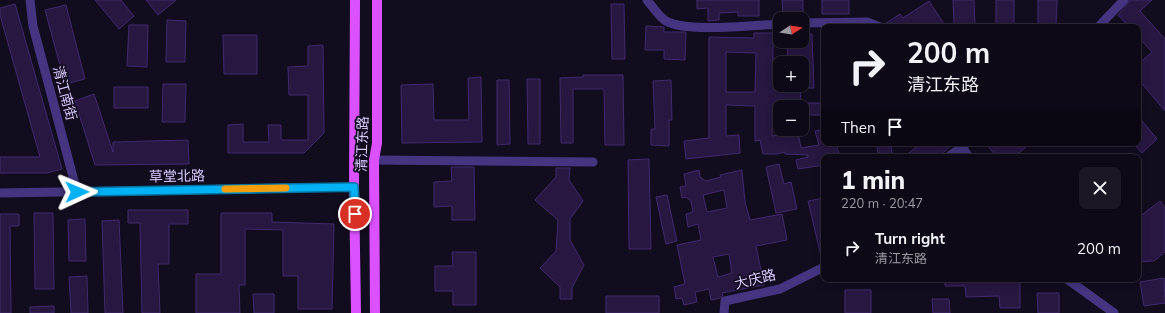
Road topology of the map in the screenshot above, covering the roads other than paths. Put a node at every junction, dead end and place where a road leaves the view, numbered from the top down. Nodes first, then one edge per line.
1 (30, 0) edge
2 (356, 0) edge
3 (376, 0) edge
4 (647, 0) edge
5 (1124, 0) edge
6 (809, 23) edge
7 (773, 24) edge
8 (872, 24) edge
9 (1101, 24) edge
10 (960, 146) edge
11 (951, 154) edge
12 (374, 160) junction
13 (593, 162) dead end
14 (354, 187) junction
15 (77, 192) junction
16 (0, 194) edge
17 (821, 268) edge
18 (1071, 282) edge
19 (356, 313) edge
20 (375, 313) edge
21 (724, 313) edge
22 (1114, 313) edge

1 - 15 street, 清江南街
2 - 14 main road, 清江东路
3 - 12 main road, 清江东路
4 - 7 street
5 - 9 street
6 - 8 street
10 - 11 street
12 - 13 street
12 - 20 main road, 清江东路
14 - 15 street, 草堂北路
14 - 19 main road, 清江东路
15 - 16 street, 草堂北路
17 - 21 street, 大庆路
18 - 22 street

